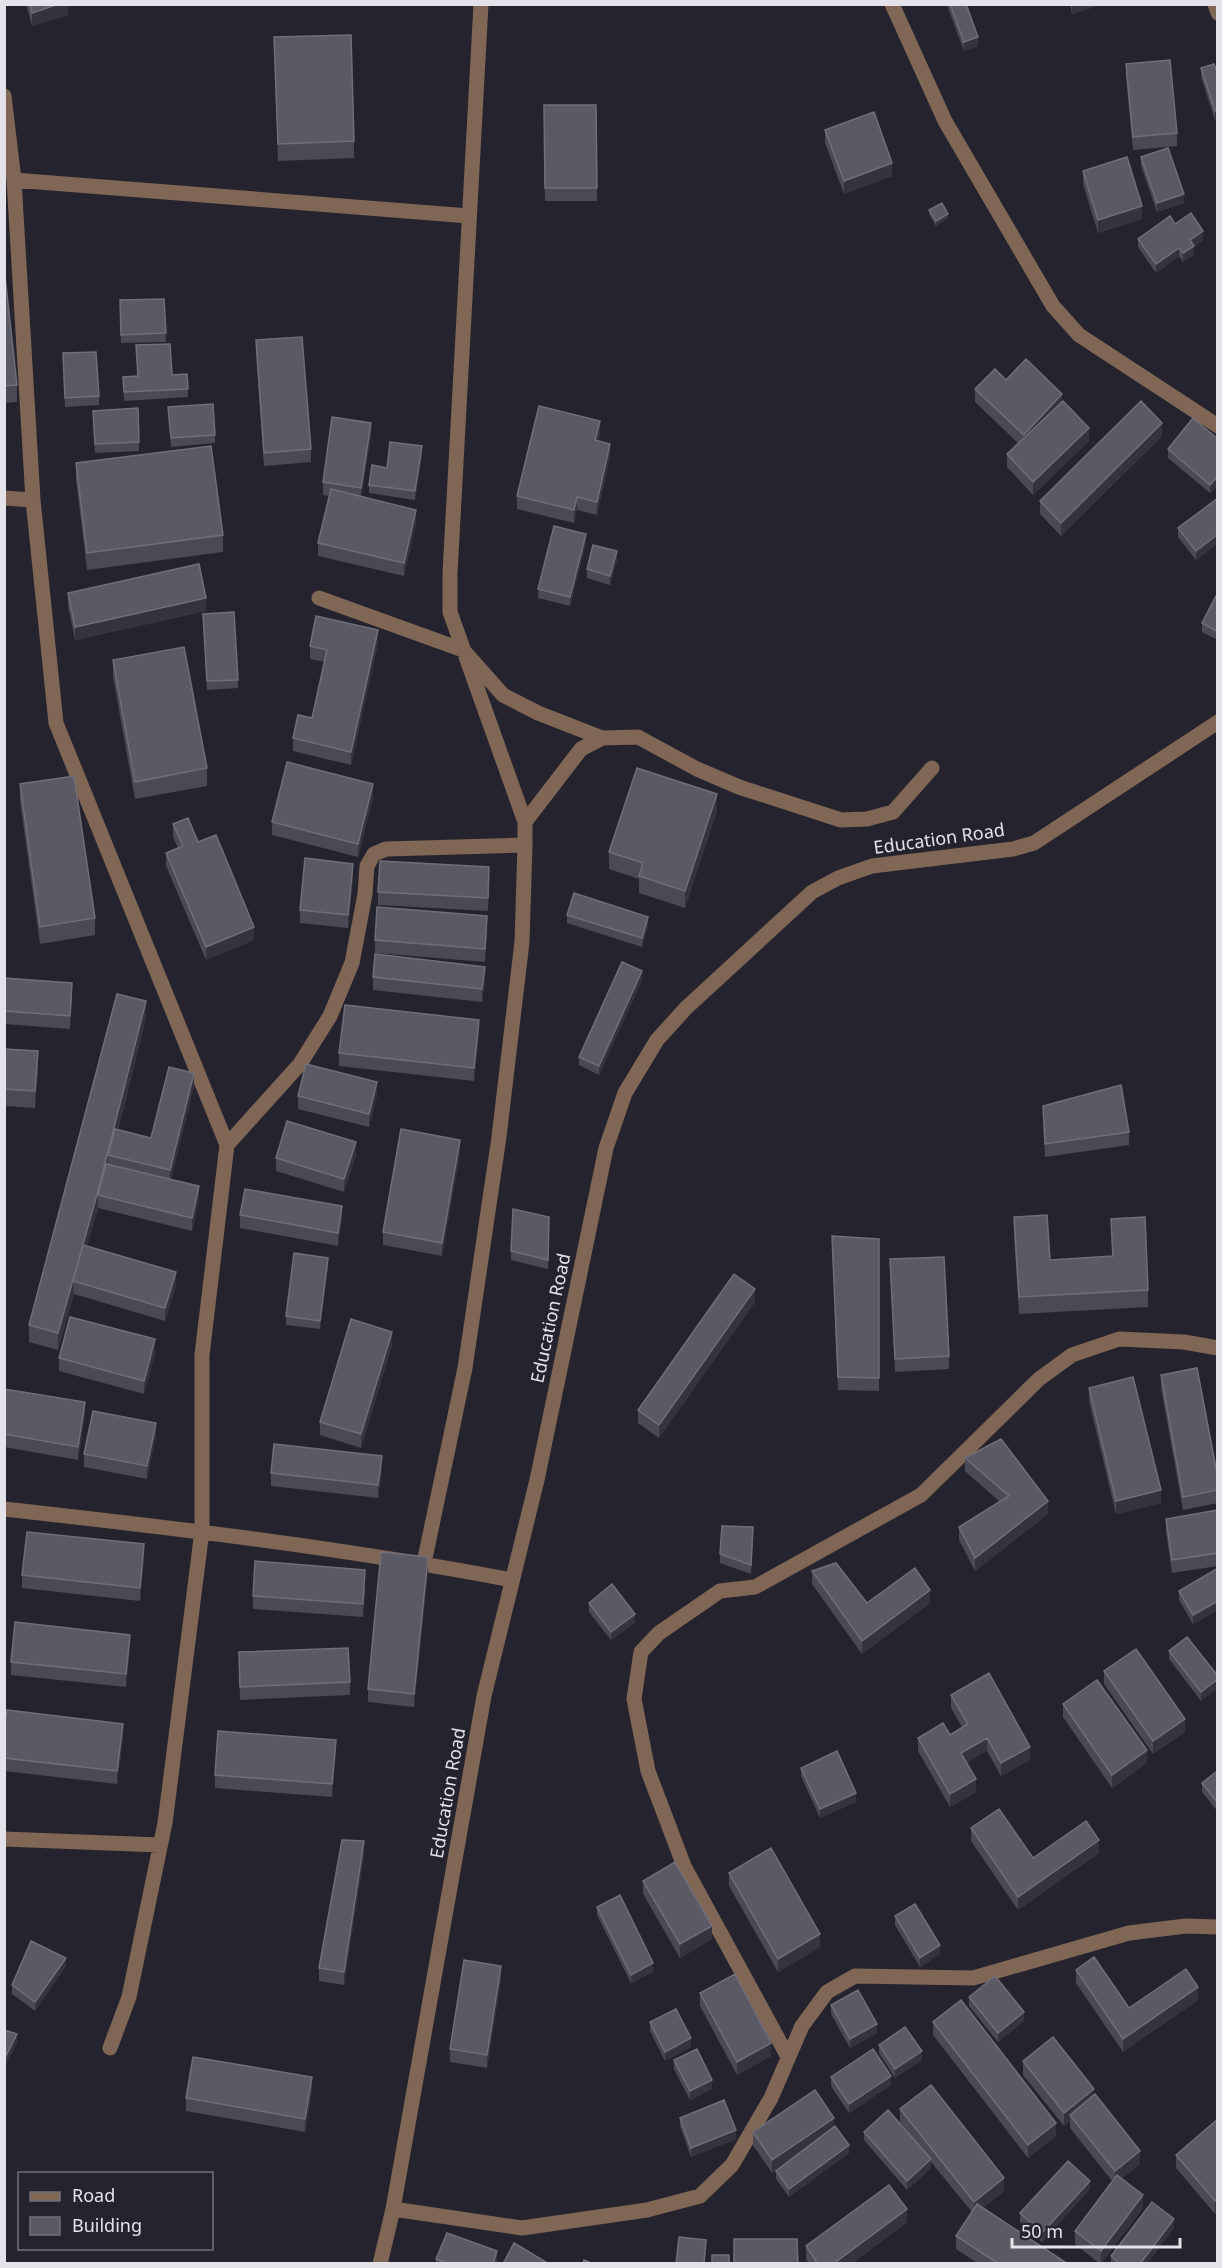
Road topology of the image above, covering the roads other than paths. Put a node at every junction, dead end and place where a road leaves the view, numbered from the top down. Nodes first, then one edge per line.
1 (481, 4) edge
2 (892, 4) edge
3 (1215, 4) edge
4 (1218, 13) edge
5 (4, 96) edge
6 (14, 180) junction
7 (470, 216) junction
8 (1218, 426) edge
9 (4, 498) edge
10 (33, 500) junction
11 (319, 598) dead end
12 (463, 651) junction
13 (1218, 722) edge
14 (602, 738) junction
15 (932, 768) dead end
16 (525, 822) junction
17 (525, 845) junction
18 (227, 1145) junction
19 (1218, 1348) edge
20 (4, 1509) edge
21 (202, 1531) junction
22 (424, 1563) junction
23 (512, 1580) junction
24 (4, 1839) edge
25 (160, 1845) junction
26 (1218, 1927) edge
27 (110, 2048) dead end
28 (788, 2057) junction
29 (393, 2209) junction
30 (380, 2264) edge

1 - 7 street
2 - 8 street
3 - 4 street
5 - 6 street
6 - 7 street
6 - 10 street
7 - 12 street
9 - 10 street
10 - 18 street
11 - 12 street
12 - 14 street
12 - 16 street
13 - 23 street, Education Road
14 - 15 street
14 - 16 street
16 - 17 street
17 - 18 street
17 - 22 street
18 - 21 street
19 - 28 street
20 - 21 street
21 - 22 street
21 - 25 street
22 - 23 street
23 - 29 street, Education Road
24 - 25 street
25 - 27 street
26 - 28 street
28 - 29 street
29 - 30 street, Education Road

